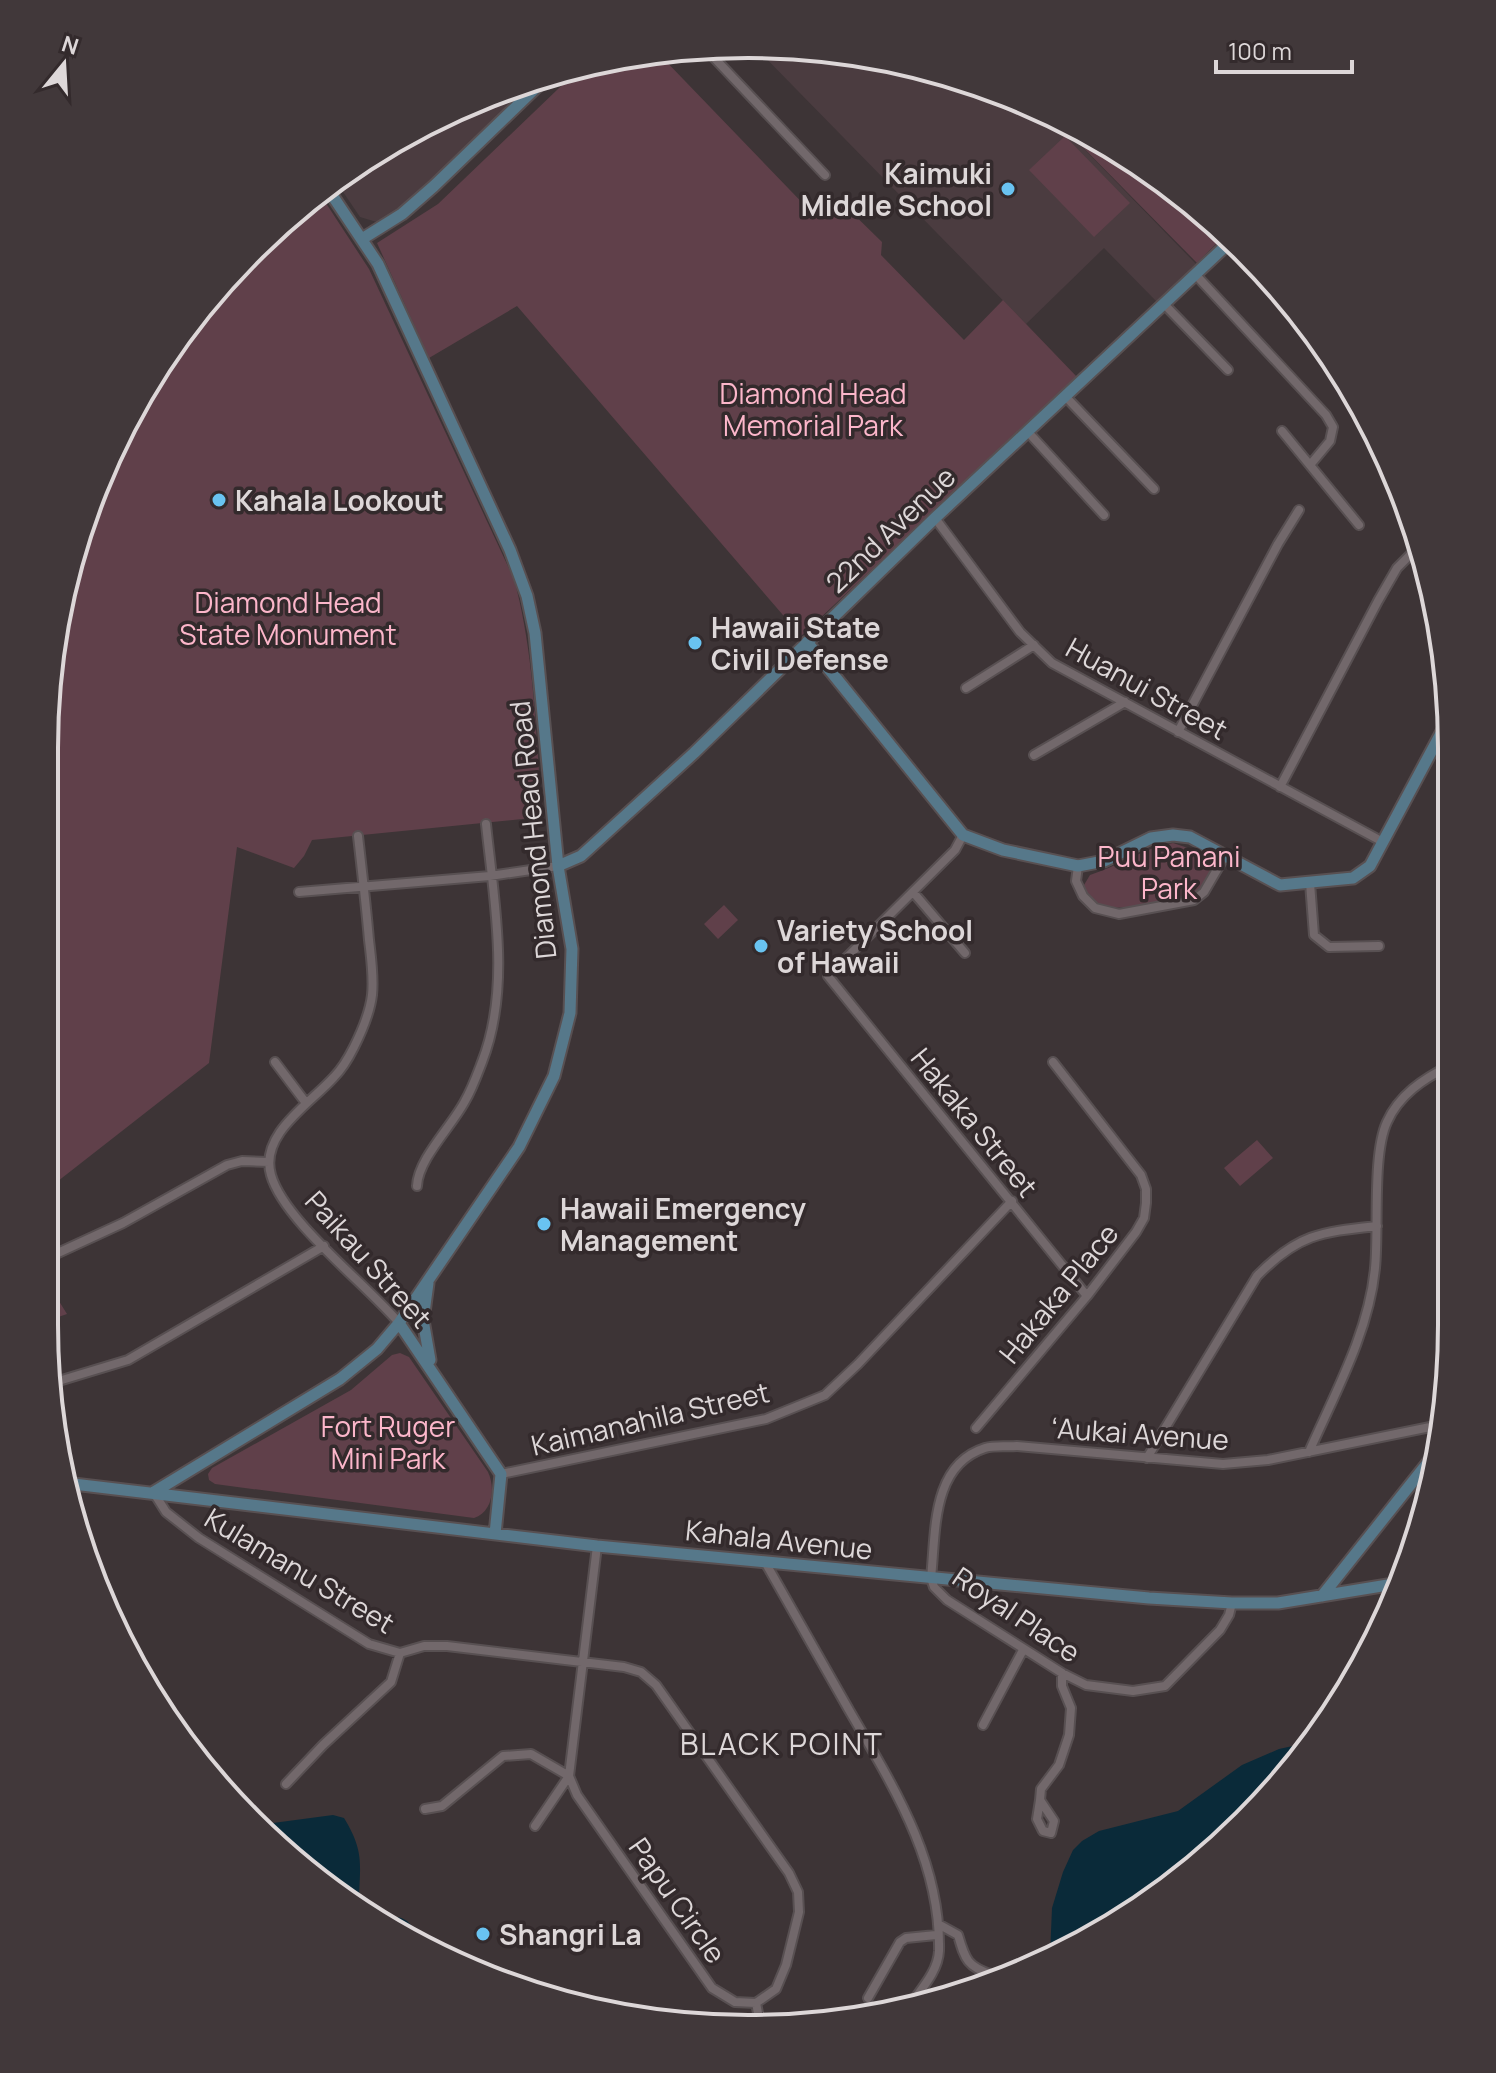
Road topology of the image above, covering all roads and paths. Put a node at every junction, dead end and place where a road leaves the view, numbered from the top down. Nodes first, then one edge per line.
1 (715, 59) edge
2 (529, 94) edge
3 (825, 175) dead end
4 (333, 197) edge
5 (362, 239) junction
6 (1223, 248) edge
7 (1195, 274) junction
8 (1163, 303) junction
9 (1228, 370) dead end
10 (1065, 396) junction
11 (1282, 431) dead end
12 (1028, 432) junction
13 (1310, 465) junction
14 (1154, 489) dead end
15 (1299, 510) dead end
16 (1104, 515) dead end
17 (935, 518) junction
18 (1359, 525) dead end
19 (1410, 555) edge
20 (807, 642) junction
21 (1034, 645) junction
22 (966, 688) dead end
23 (1125, 702) junction
24 (1178, 732) junction
25 (1438, 739) edge
26 (1034, 755) dead end
27 (1280, 787) junction
28 (486, 824) dead end
29 (963, 835) junction
30 (358, 836) dead end
31 (1383, 842) junction
32 (1225, 856) junction
33 (558, 866) junction
34 (1078, 866) junction
35 (490, 876) junction
36 (1310, 883) junction
37 (364, 886) junction
38 (299, 892) dead end
39 (913, 892) junction
40 (1379, 946) dead end
41 (965, 953) dead end
42 (275, 1062) dead end
43 (1053, 1062) dead end
44 (1438, 1072) edge
45 (306, 1103) junction
46 (269, 1162) junction
47 (417, 1186) dead end
48 (1012, 1201) junction
49 (1377, 1226) junction
50 (324, 1246) junction
51 (58, 1253) edge
52 (429, 1279) junction
53 (1087, 1296) junction
54 (399, 1323) junction
55 (432, 1369) junction
56 (60, 1381) edge
57 (1430, 1427) edge
58 (976, 1428) dead end
59 (1309, 1452) junction
60 (1147, 1458) junction
61 (1423, 1469) edge
62 (501, 1474) junction
63 (77, 1484) edge
64 (154, 1492) junction
65 (495, 1534) junction
66 (597, 1546) junction
67 (765, 1562) junction
68 (931, 1578) junction
69 (1386, 1585) edge
70 (1322, 1596) junction
71 (1232, 1603) junction
72 (1023, 1650) junction
73 (400, 1653) junction
74 (581, 1661) junction
75 (1062, 1673) junction
76 (983, 1725) dead end
77 (569, 1776) junction
78 (286, 1784) dead end
79 (1040, 1800) dead end
80 (425, 1809) dead end
81 (535, 1826) dead end
82 (938, 1924) junction
83 (936, 1935) junction
84 (985, 1972) edge
85 (918, 1993) edge
86 (868, 1998) dead end
87 (756, 2003) junction
88 (758, 2015) edge

1 - 3 street
2 - 5 street
4 - 5 street, Diamond Head Road
5 - 33 street, Diamond Head Road
6 - 7 street, 22nd Avenue
7 - 8 street, 22nd Avenue
7 - 13 street
8 - 9 street
8 - 10 street, 22nd Avenue
10 - 12 street, 22nd Avenue
10 - 14 street
11 - 13 street
12 - 16 street
12 - 17 street, 22nd Avenue
13 - 18 street
15 - 24 street
17 - 20 street, 22nd Avenue
17 - 21 street, Huanui Street
19 - 27 street
20 - 29 street
20 - 33 street, 22nd Avenue
21 - 22 street
21 - 23 street, Huanui Street
23 - 24 street, Huanui Street
23 - 26 street
24 - 27 street, Huanui Street
25 - 31 street
27 - 31 street, Huanui Street
28 - 35 street
29 - 34 street
29 - 39 street
30 - 37 street
31 - 36 street
32 - 34 street
32 - 34 street
32 - 36 street
33 - 35 street, 22nd Avenue
33 - 52 street, Diamond Head Road
35 - 37 street, 22nd Avenue
35 - 47 street
36 - 40 street
37 - 38 street, 22nd Avenue
37 - 45 street
39 - 41 street
39 - 48 street, Hakaka Street
42 - 45 street
43 - 53 street, Hakaka Place
44 - 49 street
45 - 46 street
46 - 50 street, Paikau Street
46 - 51 street
48 - 53 street, Hakaka Street
48 - 62 street, Kaimanahila Street
49 - 59 street
49 - 60 street
50 - 54 street, Paikau Street
50 - 56 street
52 - 54 street, Diamond Head Road
52 - 55 street
53 - 58 street, Hakaka Place
54 - 55 street, Paikau Street
54 - 64 street, Diamond Head Road
55 - 62 street, Paikau Street
57 - 59 street, ʻAukai Avenue
59 - 60 street, ʻAukai Avenue
60 - 68 street, ʻAukai Avenue
61 - 70 street
62 - 65 street
63 - 64 street
64 - 65 street, Kahala Avenue
64 - 73 street, Kulamanu Street
65 - 66 street, Kahala Avenue
66 - 67 street, Kahala Avenue
66 - 74 street
67 - 68 street, Kahala Avenue
67 - 82 street
68 - 71 street, Kahala Avenue
68 - 72 street, Royal Place
69 - 70 street, Kahala Avenue
70 - 71 street, Kahala Avenue
71 - 75 street, Royal Place
72 - 75 street, Royal Place
72 - 76 street
73 - 74 street, Kulamanu Street
73 - 78 street
74 - 77 street
74 - 87 street
75 - 79 street
77 - 80 street
77 - 81 street
77 - 87 street, Papu Circle
82 - 83 street
82 - 84 street
83 - 85 street
83 - 86 street
87 - 88 street

